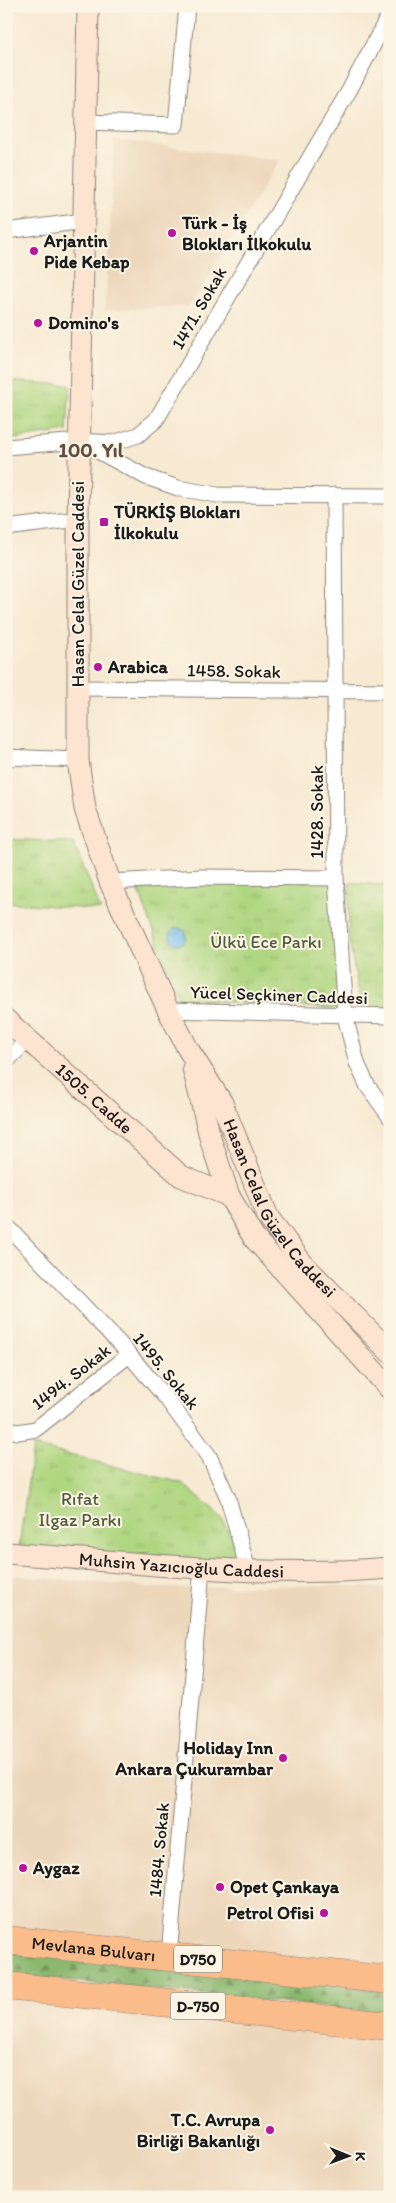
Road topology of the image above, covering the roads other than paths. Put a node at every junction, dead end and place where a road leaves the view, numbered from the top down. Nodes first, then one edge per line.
1 (88, 6) edge
2 (187, 6) edge
3 (390, 13) edge
4 (86, 122) junction
5 (84, 220) junction
6 (6, 231) edge
7 (80, 441) junction
8 (6, 446) edge
9 (334, 495) junction
10 (390, 496) edge
11 (78, 519) junction
12 (6, 528) edge
13 (78, 688) junction
14 (390, 691) edge
15 (336, 692) junction
16 (6, 757) edge
17 (78, 760) junction
18 (336, 878) junction
19 (110, 882) junction
20 (168, 1010) junction
21 (345, 1016) junction
22 (390, 1016) edge
23 (6, 1020) edge
24 (27, 1040) junction
25 (188, 1049) junction
26 (6, 1062) edge
27 (390, 1117) edge
28 (243, 1153) junction
29 (217, 1163) junction
30 (181, 1176) junction
31 (254, 1181) junction
32 (229, 1196) junction
33 (7, 1226) edge
34 (367, 1328) junction
35 (390, 1341) edge
36 (390, 1352) edge
37 (130, 1355) junction
38 (390, 1389) edge
39 (6, 1429) edge
40 (6, 1553) edge
41 (390, 1556) edge
42 (202, 1568) junction
43 (390, 1568) edge
44 (248, 1570) junction
45 (358, 1571) junction
46 (6, 1940) edge
47 (169, 1956) junction
48 (390, 1980) edge
49 (6, 1986) edge
50 (390, 2026) edge

1 - 4 main road, Hasan Celal Güzel Caddesi
2 - 4 street
3 - 7 street, 1471. Sokak
4 - 5 main road, Hasan Celal Güzel Caddesi
5 - 6 street
5 - 7 main road, Hasan Celal Güzel Caddesi
7 - 8 street, 1471. Sokak
7 - 9 street
7 - 11 main road, Hasan Celal Güzel Caddesi
9 - 10 street
9 - 15 street, 1428. Sokak
11 - 12 street
11 - 13 main road, Hasan Celal Güzel Caddesi
13 - 15 street, 1458. Sokak
13 - 17 main road, Hasan Celal Güzel Caddesi
14 - 15 street, 1458. Sokak
15 - 18 street, 1428. Sokak
16 - 17 street
17 - 19 main road, Hasan Celal Güzel Caddesi
18 - 19 street
18 - 21 street, 1428. Sokak
19 - 20 main road, Hasan Celal Güzel Caddesi
20 - 21 street, Yücel Seçkiner Caddesi
20 - 25 main road, Hasan Celal Güzel Caddesi
21 - 22 street, Yücel Seçkiner Caddesi
21 - 27 street, 1428. Sokak
23 - 24 main road, 1505. Cadde
24 - 26 street
24 - 30 main road, 1505. Cadde
25 - 28 main road, Hasan Celal Güzel Caddesi
25 - 29 main road, Hasan Celal Güzel Caddesi
28 - 29 main road
28 - 31 main road, Hasan Celal Güzel Caddesi
29 - 30 main road
29 - 32 main road, Hasan Celal Güzel Caddesi
30 - 32 main road, 1505. Cadde
31 - 32 main road
31 - 34 main road, Hasan Celal Güzel Caddesi
32 - 38 main road, Hasan Celal Güzel Caddesi
33 - 37 street, 1495. Sokak
34 - 35 main road
34 - 36 main road, Hasan Celal Güzel Caddesi
37 - 39 street, 1494. Sokak
37 - 44 street, 1495. Sokak
40 - 42 main road, Muhsin Yazıcıoğlu Caddesi
41 - 45 main road, Muhsin Yazıcıoğlu Caddesi
42 - 44 main road, Muhsin Yazıcıoğlu Caddesi
42 - 47 street, 1484. Sokak
43 - 45 main road, Muhsin Yazıcıoğlu Caddesi
44 - 45 main road, Muhsin Yazıcıoğlu Caddesi
46 - 47 highway, Mevlana Bulvarı / D750
47 - 48 highway, Mevlana Bulvarı / D750
49 - 50 highway, D-750

